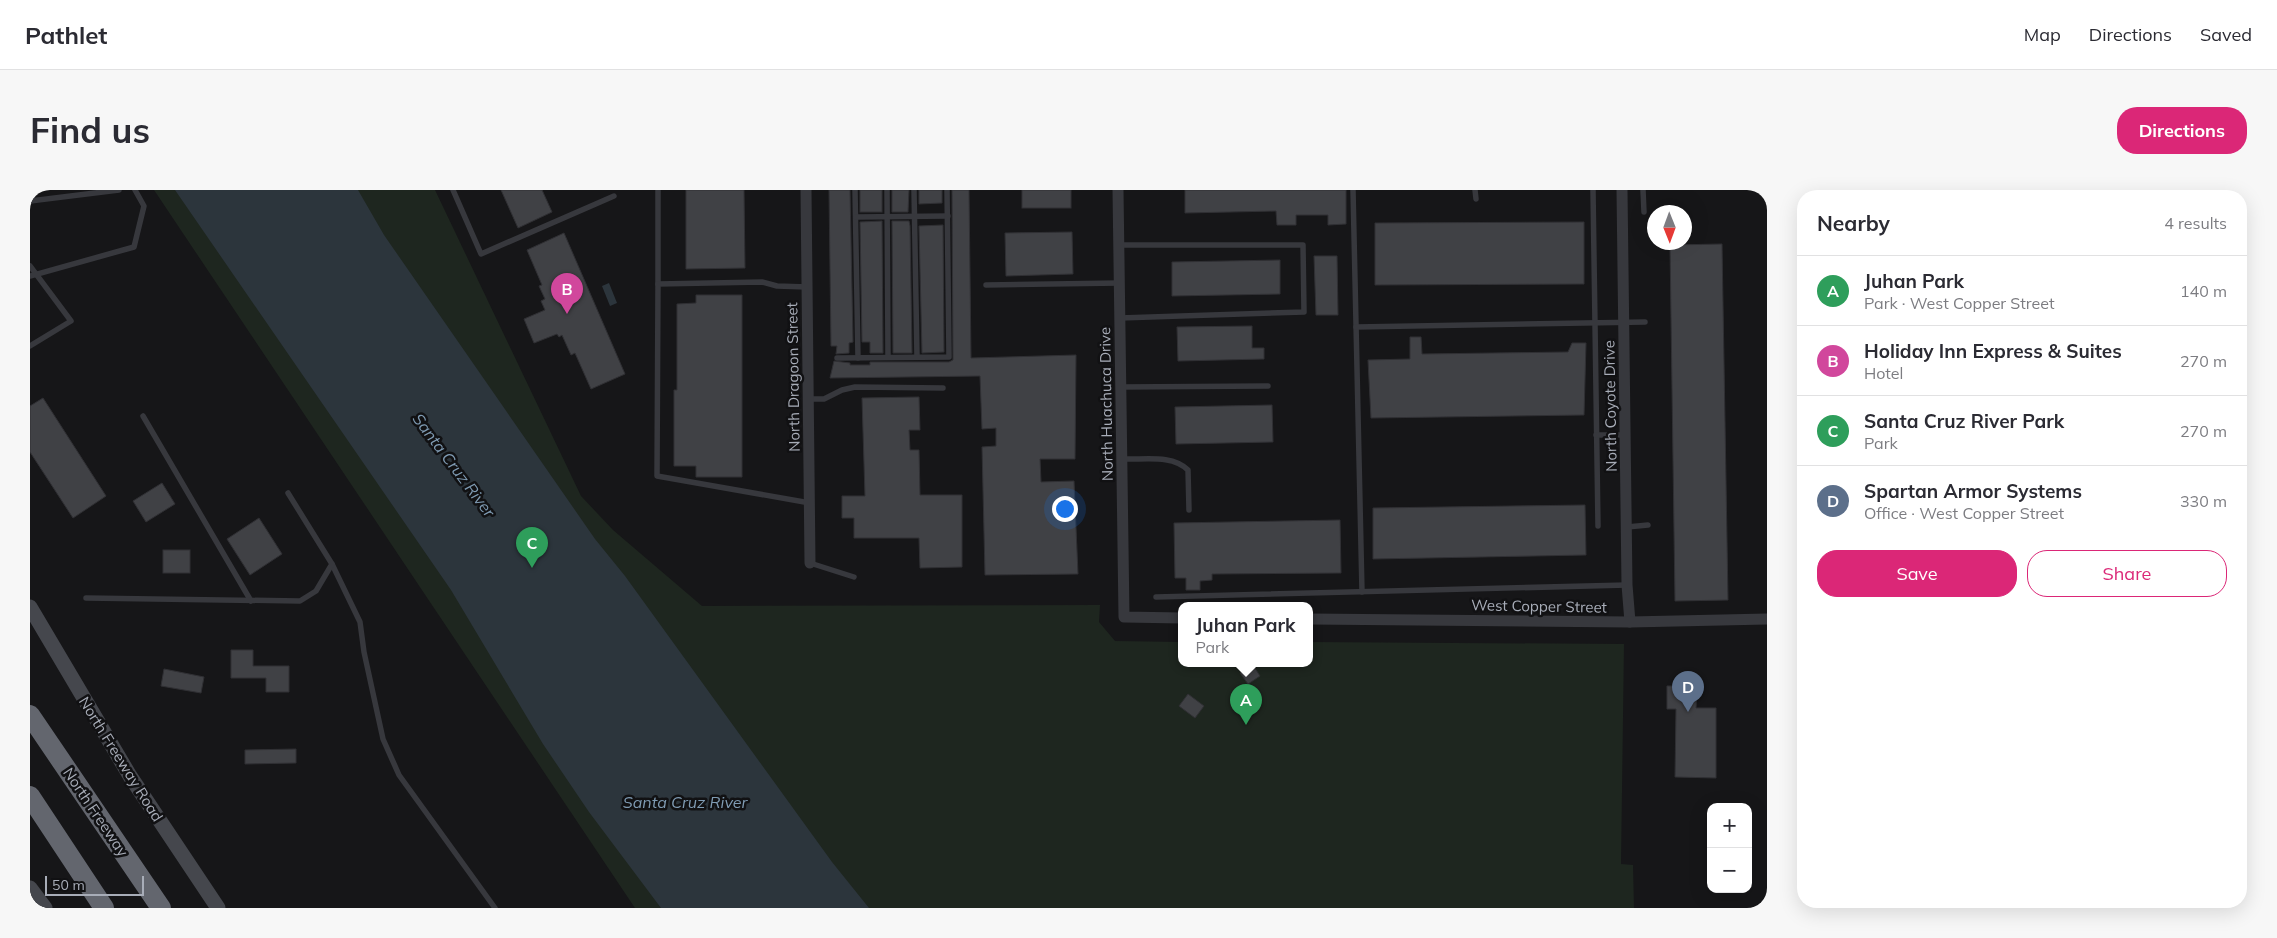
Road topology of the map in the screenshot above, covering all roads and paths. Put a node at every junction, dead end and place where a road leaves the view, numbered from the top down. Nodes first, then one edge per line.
1 (119, 190) edge
2 (135, 190) edge
3 (453, 190) edge
4 (806, 190) edge
5 (855, 190) edge
6 (887, 190) edge
7 (914, 190) edge
8 (947, 190) edge
9 (1118, 190) edge
10 (1353, 190) edge
11 (1475, 190) edge
12 (1593, 190) edge
13 (1622, 190) edge
14 (1643, 190) edge
15 (658, 191) edge
16 (614, 196) dead end
17 (1476, 199) dead end
18 (30, 201) edge
19 (1644, 212) dead end
20 (914, 216) junction
21 (948, 216) junction
22 (888, 217) junction
23 (856, 218) junction
24 (1119, 245) junction
25 (30, 266) edge
26 (33, 275) edge
27 (1120, 283) junction
28 (658, 284) junction
29 (986, 285) dead end
30 (807, 287) junction
31 (1120, 318) junction
32 (1645, 322) dead end
33 (1594, 323) junction
34 (1624, 323) junction
35 (1356, 327) junction
36 (30, 346) edge
37 (888, 357) junction
38 (917, 357) junction
39 (837, 358) dead end
40 (858, 358) junction
41 (1268, 386) dead end
42 (1121, 387) junction
43 (943, 388) dead end
44 (808, 399) junction
45 (143, 416) dead end
46 (1596, 435) junction
47 (1625, 435) junction
48 (1122, 459) junction
49 (288, 493) dead end
50 (810, 503) junction
51 (1189, 510) dead end
52 (1598, 526) dead end
53 (1648, 526) dead end
54 (1626, 527) junction
55 (810, 563) joint
56 (332, 564) junction
57 (854, 577) dead end
58 (1627, 585) junction
59 (1362, 592) junction
60 (1156, 597) dead end
61 (86, 598) dead end
62 (251, 601) junction
63 (30, 607) edge
64 (1178, 618) edge
65 (1313, 619) edge
66 (1767, 619) edge
67 (1630, 622) junction
68 (30, 715) edge
69 (30, 796) edge
70 (30, 810) edge
71 (30, 888) edge
72 (45, 908) edge
73 (104, 908) edge
74 (161, 908) edge
75 (218, 908) edge
76 (495, 908) edge

1 - 18 lane
2 - 26 lane
3 - 16 lane
4 - 30 street, North Dragoon Street
5 - 23 lane
6 - 22 lane
7 - 20 lane
8 - 21 lane
9 - 24 street, North Huachuca Drive
10 - 35 lane
11 - 17 lane
12 - 33 lane
13 - 34 street, North Coyote Drive
14 - 19 lane
15 - 28 lane
20 - 21 lane
20 - 22 lane
20 - 38 lane
21 - 38 lane
22 - 23 lane
22 - 37 lane
23 - 40 lane
24 - 27 street, North Huachuca Drive
24 - 31 lane
25 - 26 lane
26 - 36 lane
27 - 29 lane
27 - 31 street, North Huachuca Drive
28 - 30 lane
28 - 50 lane
30 - 44 street, North Dragoon Street
31 - 42 street, North Huachuca Drive
32 - 34 lane
33 - 34 lane
33 - 35 lane
33 - 46 lane
34 - 47 street, North Coyote Drive
35 - 59 lane
37 - 38 lane
37 - 40 lane
39 - 40 lane
41 - 42 lane
42 - 48 street, North Huachuca Drive
43 - 44 lane
44 - 50 street, North Dragoon Street
45 - 62 lane
46 - 47 lane
46 - 52 lane
47 - 54 street, North Coyote Drive
48 - 51 lane
48 - 64 street, North Huachuca Drive
49 - 56 lane
50 - 55 street, North Dragoon Street
53 - 54 lane
54 - 58 street, North Coyote Drive
55 - 57 lane
56 - 62 lane
56 - 76 lane
58 - 59 lane
58 - 67 street, North Coyote Drive
59 - 60 lane
61 - 62 lane
63 - 75 main road, North Freeway Road
65 - 67 street, West Copper Street
66 - 67 street, West Copper Street
68 - 74 highway, North Freeway
69 - 73 highway
70 - 73 highway
71 - 72 main road

